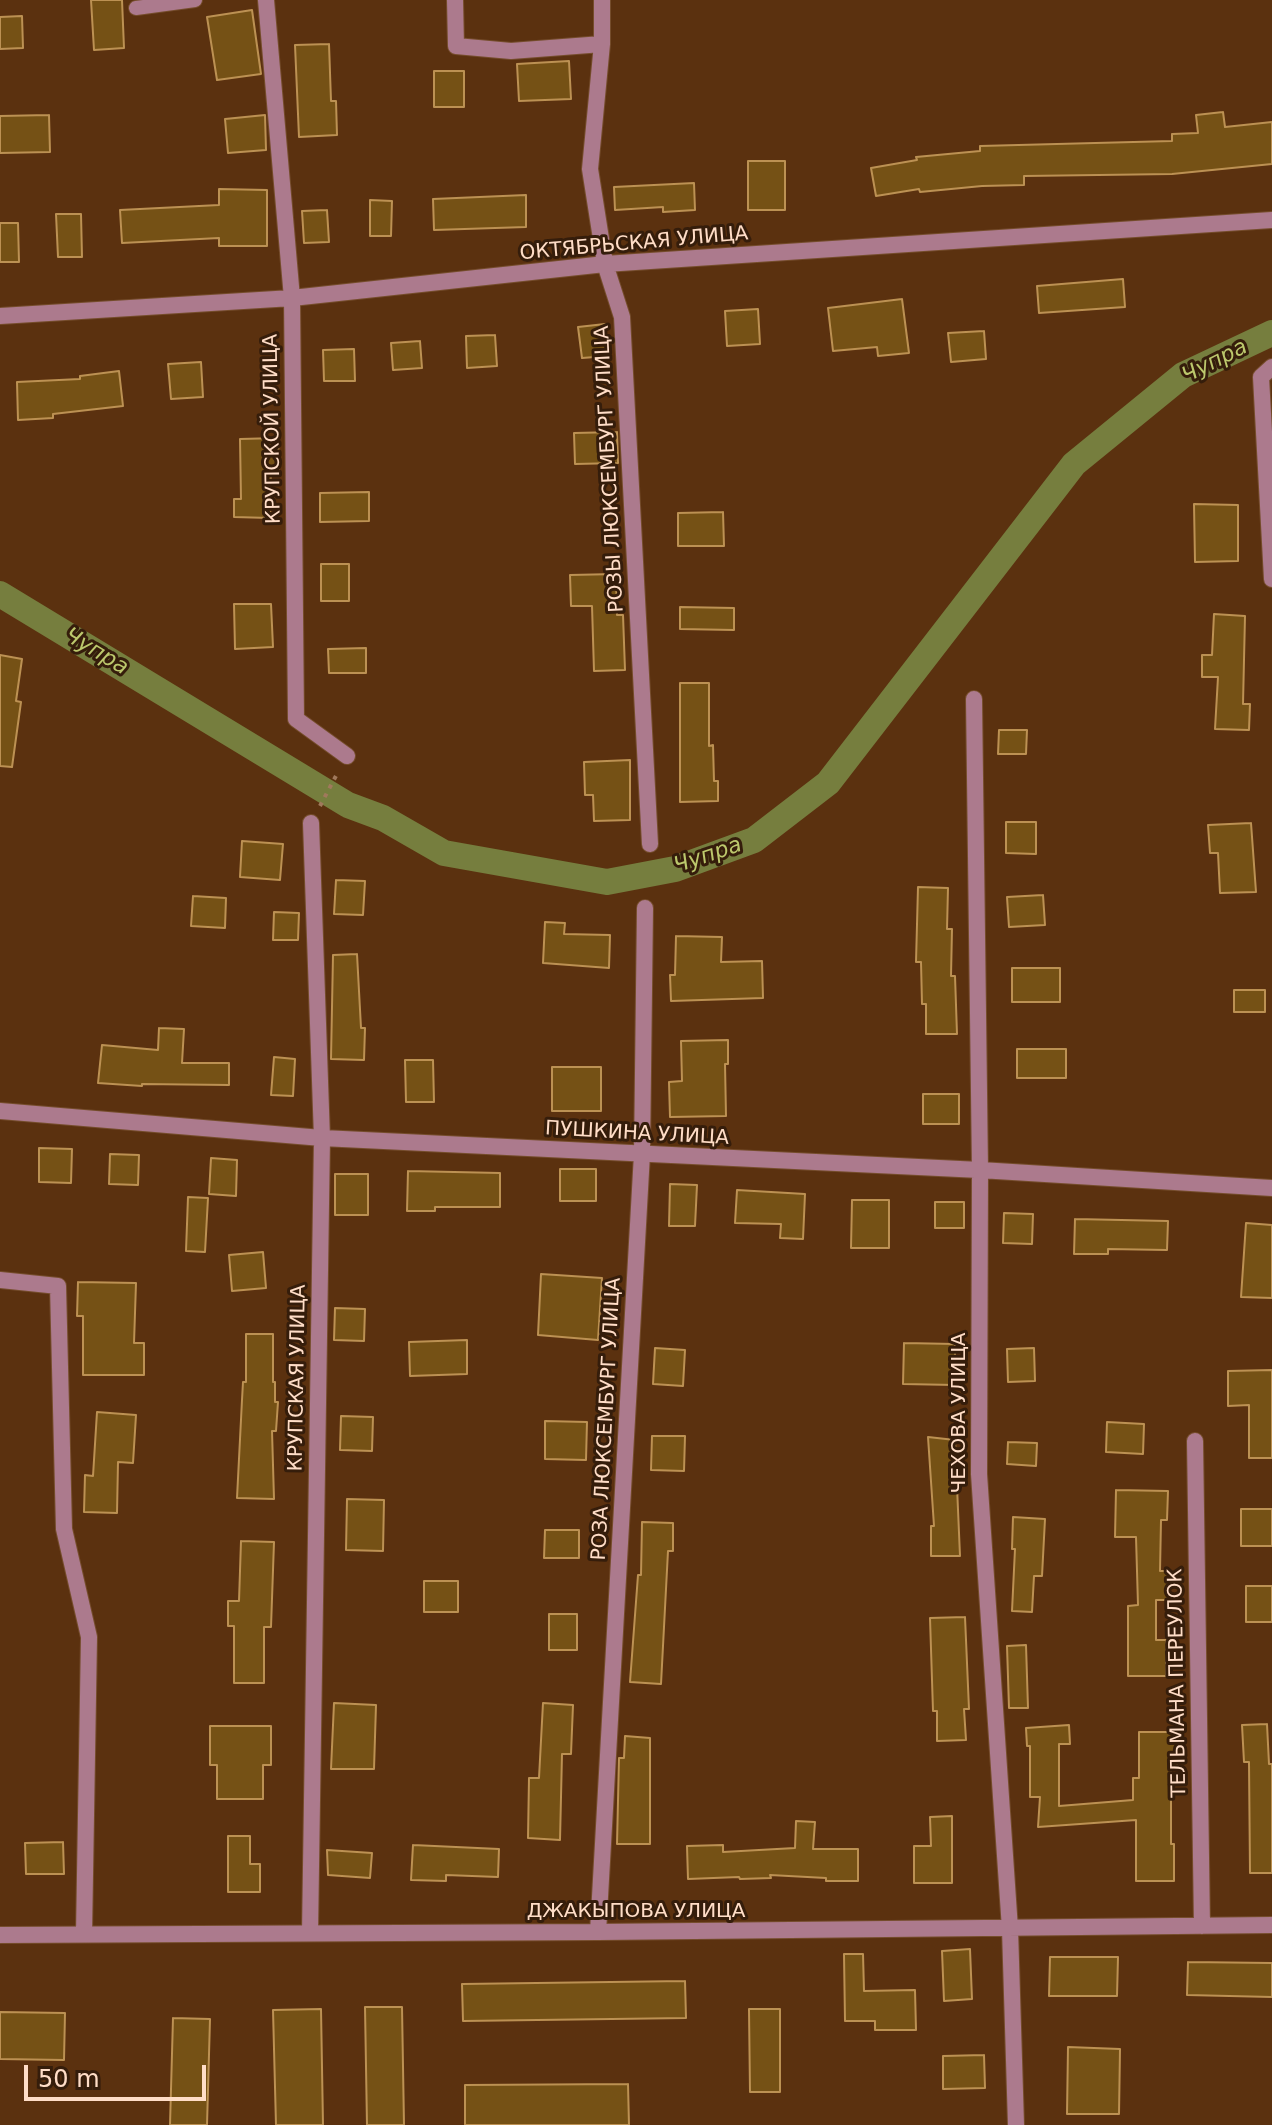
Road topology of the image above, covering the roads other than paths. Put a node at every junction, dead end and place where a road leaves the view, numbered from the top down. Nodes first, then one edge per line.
1 (195, 0) edge
2 (266, 0) edge
3 (455, 0) edge
4 (602, 0) edge
5 (136, 8) dead end
6 (602, 44) junction
7 (1272, 220) edge
8 (605, 264) junction
9 (292, 298) junction
10 (0, 316) edge
11 (1272, 367) edge
12 (1272, 579) edge
13 (974, 699) dead end
14 (347, 756) road end
15 (311, 823) road end
16 (650, 844) dead end
17 (645, 908) dead end
18 (0, 1111) edge
19 (322, 1138) junction
20 (642, 1154) junction
21 (980, 1170) junction
22 (1272, 1188) edge
23 (0, 1280) edge
24 (1195, 1441) dead end
25 (1272, 1925) edge
26 (1202, 1926) junction
27 (1010, 1929) junction
28 (598, 1932) junction
29 (310, 1933) junction
30 (84, 1934) junction
31 (0, 1935) edge
32 (1016, 2125) edge

1 - 5 lane
2 - 9 street, КРУПСКОЙ УЛИЦА
3 - 6 street
4 - 6 street, РОЗЫ ЛЮКСЕМБУРГ УЛИЦА
6 - 8 street, РОЗЫ ЛЮКСЕМБУРГ УЛИЦА
7 - 8 street, ОКТЯБРЬСКАЯ УЛИЦА
8 - 9 street, ОКТЯБРЬСКАЯ УЛИЦА
8 - 16 street, РОЗЫ ЛЮКСЕМБУРГ УЛИЦА
9 - 10 street, ОКТЯБРЬСКАЯ УЛИЦА
9 - 14 street, КРУПСКОЙ УЛИЦА
11 - 12 street
13 - 21 street, ЧЕХОВА УЛИЦА
15 - 19 street, КРУПСКАЯ УЛИЦА
17 - 20 street, РОЗА ЛЮКСЕМБУРГ УЛИЦА
18 - 19 street, ПУШКИНА УЛИЦА
19 - 20 street, ПУШКИНА УЛИЦА
19 - 29 street, КРУПСКАЯ УЛИЦА
20 - 21 street, ПУШКИНА УЛИЦА
20 - 28 street, РОЗА ЛЮКСЕМБУРГ УЛИЦА
21 - 22 street, ПУШКИНА УЛИЦА
21 - 27 street, ЧЕХОВА УЛИЦА
23 - 30 street
24 - 26 street, ТЕЛЬМАНА ПЕРЕУЛОК
25 - 26 street, ДЖАКЫПОВА УЛИЦА
26 - 27 street, ДЖАКЫПОВА УЛИЦА
27 - 28 street, ДЖАКЫПОВА УЛИЦА
27 - 32 street, ЧЕХОВА УЛИЦА
28 - 29 street, ДЖАКЫПОВА УЛИЦА
29 - 30 street, ДЖАКЫПОВА УЛИЦА
30 - 31 street, ДЖАКЫПОВА УЛИЦА

